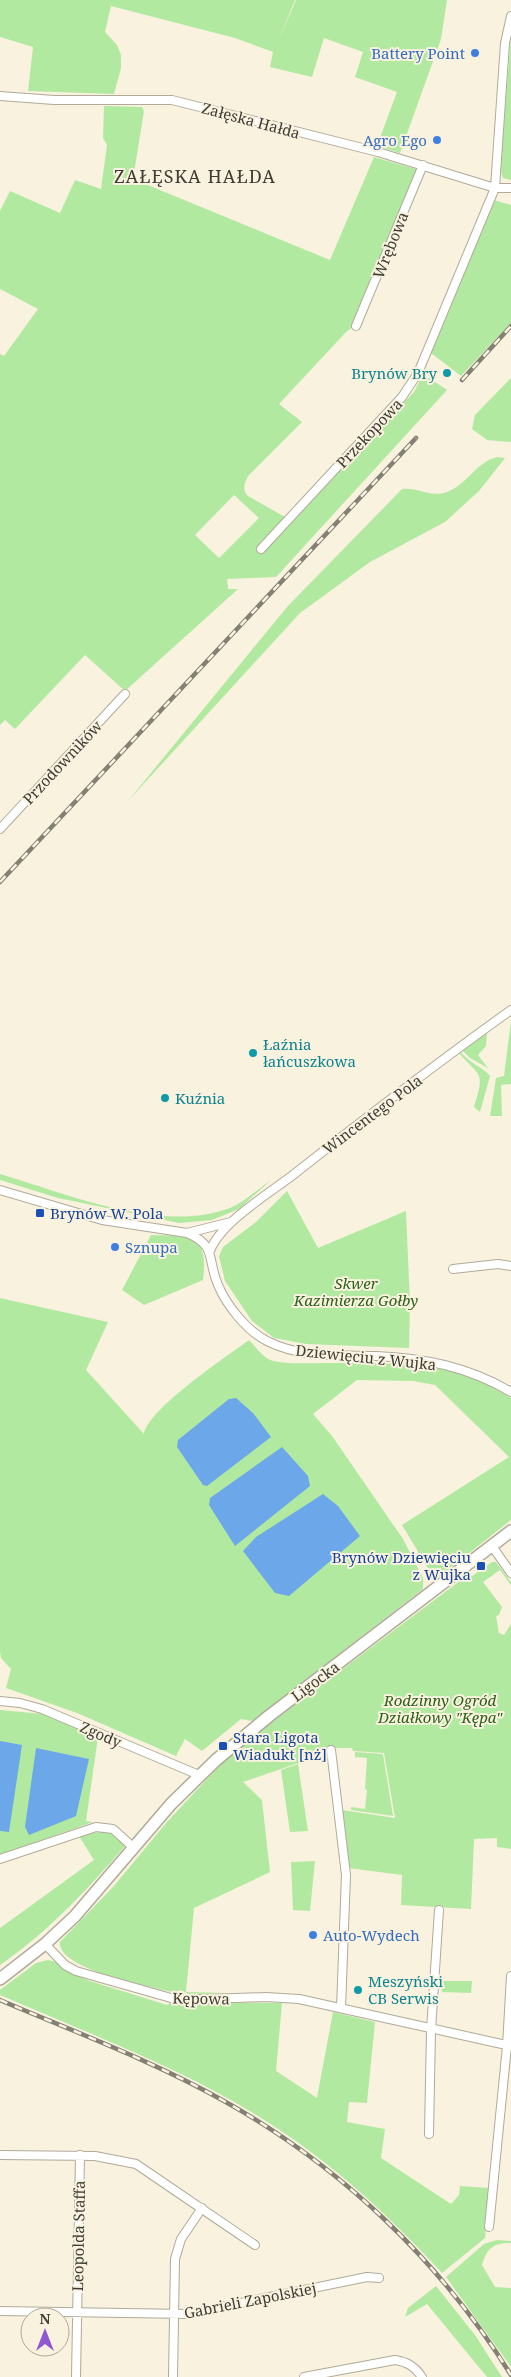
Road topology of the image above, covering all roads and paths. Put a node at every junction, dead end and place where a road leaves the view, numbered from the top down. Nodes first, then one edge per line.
1 (511, 16) edge
2 (0, 96) edge
3 (423, 165) junction
4 (495, 188) junction
5 (511, 188) edge
6 (356, 326) dead end
7 (261, 549) dead end
8 (125, 694) dead end
9 (0, 829) edge
10 (511, 1010) edge
11 (0, 1190) edge
12 (235, 1220) junction
13 (187, 1233) junction
14 (210, 1251) junction
15 (511, 1266) edge
16 (453, 1269) dead end
17 (511, 1392) edge
18 (511, 1531) edge
19 (492, 1546) junction
20 (511, 1573) edge
21 (0, 1701) edge
22 (331, 1750) dead end
23 (199, 1775) junction
24 (134, 1848) junction
25 (0, 1859) edge
26 (439, 1910) dead end
27 (44, 1944) junction
28 (511, 1976) edge
29 (0, 1979) edge
30 (341, 2008) junction
31 (431, 2030) junction
32 (509, 2046) edge
33 (429, 2134) dead end
34 (0, 2155) edge
35 (80, 2155) junction
36 (202, 2208) junction
37 (489, 2227) dead end
38 (255, 2245) dead end
39 (379, 2278) dead end
40 (0, 2311) edge
41 (77, 2313) junction
42 (175, 2315) junction
43 (76, 2377) edge
44 (173, 2377) edge
45 (304, 2377) edge
46 (422, 2377) edge

1 - 4 street, Przekopowa
2 - 3 street, Załęska Hałda
3 - 4 street, Załęska Hałda
3 - 6 street, Wrębowa
4 - 5 street
4 - 7 street, Przekopowa
8 - 9 street, Przodowników
10 - 12 street, Wincentego Pola
11 - 13 street, Wincentego Pola
12 - 13 street, Wincentego Pola
12 - 14 street, Wincentego Pola
13 - 14 street
14 - 17 street, Dziewięciu z Wujka
15 - 16 street
18 - 19 street, Ligocka
19 - 20 street
19 - 23 street, Ligocka
21 - 23 street, Zgody
22 - 30 street
23 - 24 street, Ligocka
24 - 25 street
24 - 27 street, Ligocka
26 - 31 street
27 - 29 street, Ligocka
27 - 30 street, Kępowa
28 - 32 street
30 - 31 street, Kępowa
31 - 32 street, Kępowa
31 - 33 street
32 - 37 street
34 - 35 street
35 - 36 street
35 - 41 street, Leopolda Staffa
36 - 38 street
36 - 42 street
39 - 42 street, Gabrieli Zapolskiej
40 - 41 street, Gabrieli Zapolskiej
41 - 42 street, Gabrieli Zapolskiej
41 - 43 street, Leopolda Staffa
42 - 44 street
45 - 46 street

